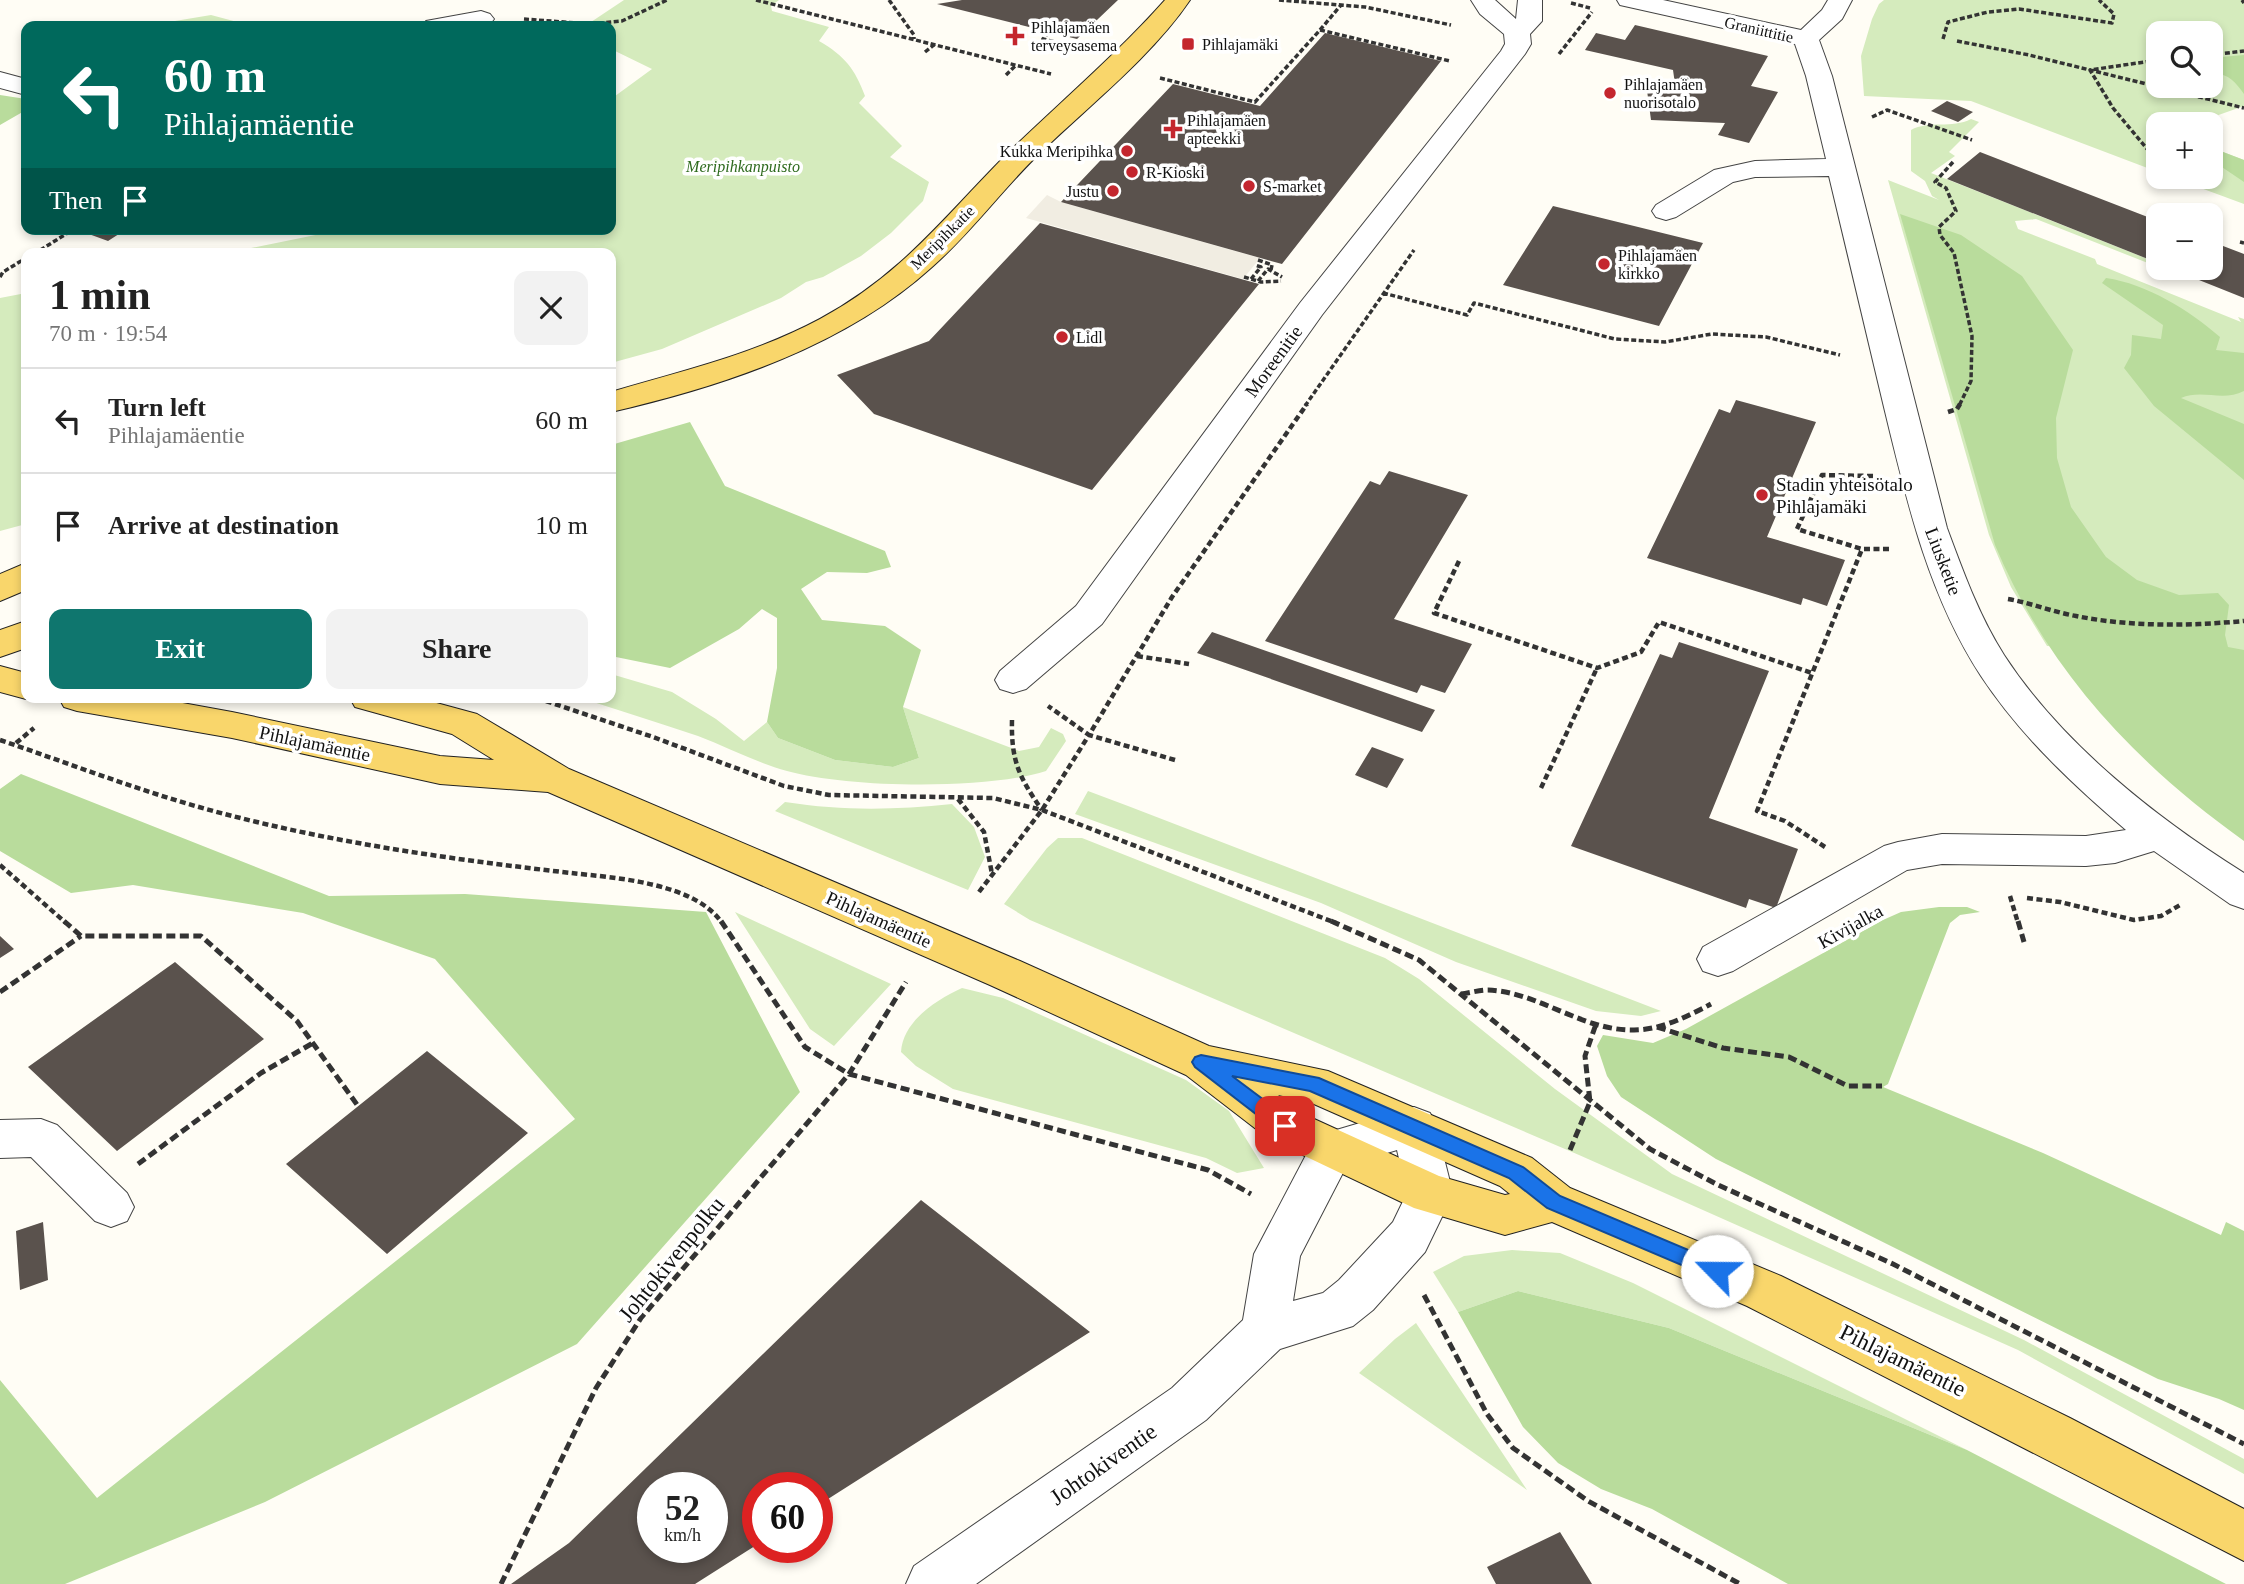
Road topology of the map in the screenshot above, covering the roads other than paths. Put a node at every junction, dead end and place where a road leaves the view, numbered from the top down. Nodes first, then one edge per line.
1 (1179, 0) edge
2 (1483, 0) edge
3 (1530, 0) edge
4 (1629, 0) edge
5 (1840, 0) edge
6 (481, 19) road end
7 (468, 21) edge
8 (1517, 32) junction
9 (1806, 39) junction
10 (0, 80) edge
11 (21, 86) edge
12 (1842, 167) junction
13 (1666, 211) dead end
14 (616, 401) edge
15 (21, 578) edge
16 (0, 589) edge
17 (0, 617) edge
18 (21, 622) edge
19 (21, 635) edge
20 (0, 645) edge
21 (0, 679) edge
22 (1013, 681) road end
23 (21, 685) edge
24 (105, 703) edge
25 (386, 703) edge
26 (555, 779) junction
27 (2161, 834) junction
28 (2232, 886) edge
29 (1718, 959) dead end
30 (1201, 1062) junction
31 (1414, 1126) junction
32 (0, 1139) edge
33 (1332, 1150) junction
34 (1430, 1195) junction
35 (104, 1200) road end
36 (1553, 1202) junction
37 (1265, 1331) junction
38 (2244, 1536) edge
39 (932, 1584) edge

1 - 14 main road, Meripihkatie
2 - 8 street
3 - 8 street, Moreenitie
4 - 9 street, Graniittitie
5 - 9 street
6 - 7 street
8 - 22 street, Moreenitie
9 - 12 street, Liusketie
10 - 11 street
12 - 13 street
12 - 27 street, Liusketie
15 - 16 main road
17 - 18 main road
19 - 20 main road
21 - 23 main road
24 - 26 main road, Pihlajamäentie
25 - 26 main road, Pihlajamäentie
26 - 30 main road, Pihlajamäentie
27 - 28 street, Liusketie
27 - 29 street, Kivijalka
30 - 31 main road, Pihlajamäentie
30 - 33 main road, Pihlajamäentie
31 - 33 street
31 - 34 street
31 - 36 main road, Pihlajamäentie
32 - 35 street
33 - 34 main road, Pihlajamäentie
33 - 37 street
34 - 36 main road, Pihlajamäentie
34 - 37 street, Johtokiventie
36 - 38 main road, Pihlajamäentie
37 - 39 street, Johtokiventie

